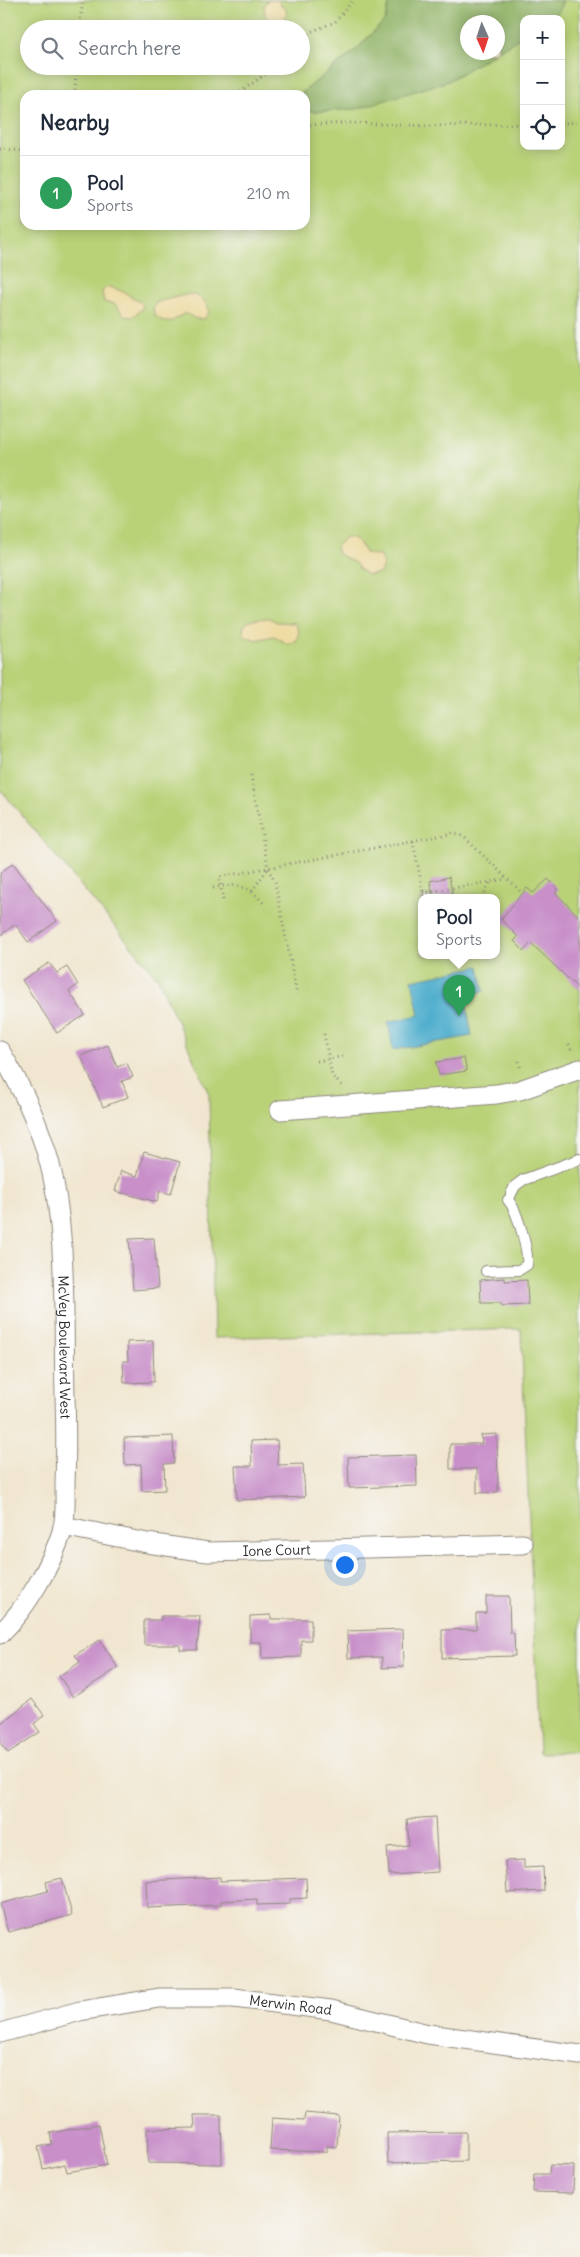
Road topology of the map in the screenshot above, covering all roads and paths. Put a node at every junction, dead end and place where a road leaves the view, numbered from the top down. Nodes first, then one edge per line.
1 (83, 0) edge
2 (353, 0) edge
3 (80, 20) edge
4 (310, 32) edge
5 (76, 75) edge
6 (264, 75) edge
7 (76, 90) edge
8 (243, 90) edge
9 (565, 122) edge
10 (580, 122) edge
11 (520, 124) edge
12 (310, 125) edge
13 (0, 149) edge
14 (20, 151) edge
15 (250, 775) dead end
16 (413, 841) junction
17 (268, 868) junction
18 (508, 879) junction
19 (491, 882) junction
20 (221, 886) junction
21 (213, 888) dead end
22 (252, 891) junction
23 (522, 893) dead end
24 (424, 894) edge
25 (429, 894) edge
26 (484, 894) edge
27 (223, 900) dead end
28 (264, 904) dead end
29 (297, 994) dead end
30 (324, 1034) dead end
31 (0, 1051) edge
32 (346, 1056) dead end
33 (328, 1059) junction
34 (317, 1061) dead end
35 (519, 1061) dead end
36 (580, 1069) edge
37 (516, 1076) dead end
38 (350, 1089) dead end
39 (280, 1110) dead end
40 (580, 1159) edge
41 (486, 1271) dead end
42 (63, 1526) junction
43 (523, 1544) dead end
44 (0, 1634) edge
45 (0, 2033) edge
46 (580, 2055) edge

1 - 3 path
2 - 4 path
5 - 7 path
6 - 8 path
9 - 10 path
11 - 12 path
13 - 14 path
15 - 17 path
16 - 17 path
16 - 18 path
16 - 24 path
17 - 20 path
17 - 22 path
17 - 29 path
18 - 19 path
18 - 23 path
19 - 25 path
19 - 26 path
20 - 21 path
20 - 22 path
20 - 27 path
22 - 28 path
30 - 33 path
31 - 42 street, McVey Boulevard West
32 - 33 path
33 - 34 path
33 - 38 path
35 - 37 path
36 - 39 street
40 - 41 lane
42 - 43 street, Ione Court
42 - 44 street, McVey Boulevard West
45 - 46 street, Merwin Road

